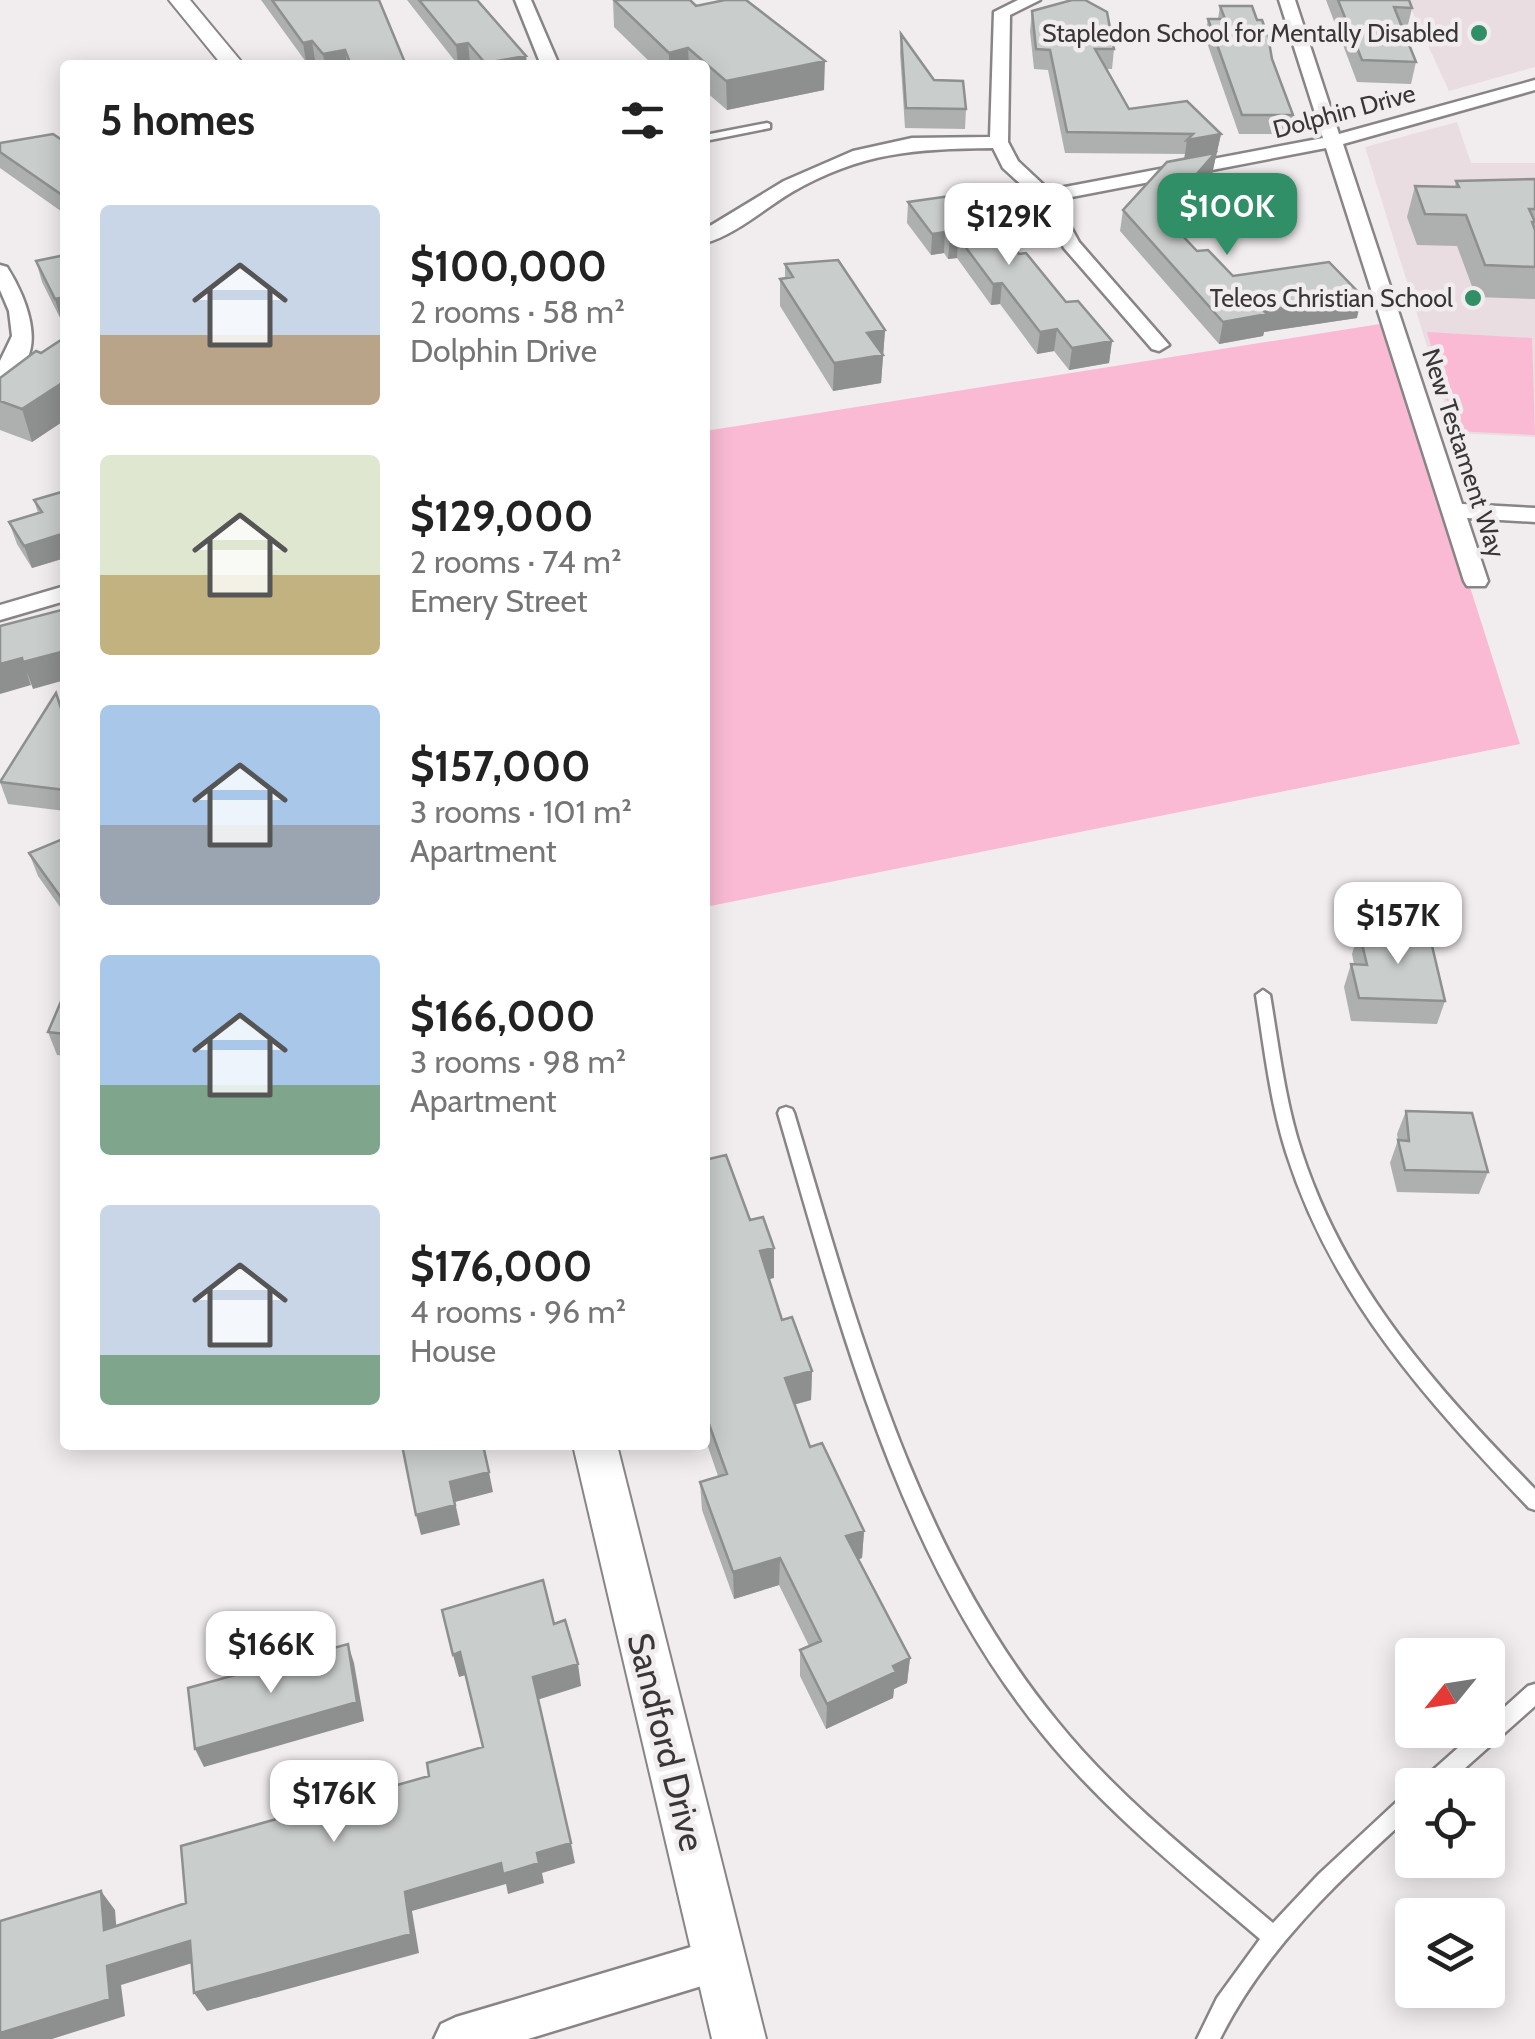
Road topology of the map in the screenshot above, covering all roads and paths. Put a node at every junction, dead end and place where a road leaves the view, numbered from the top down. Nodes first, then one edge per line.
1 (179, 0) edge
2 (523, 0) edge
3 (1032, 0) edge
4 (1287, 0) edge
5 (229, 60) edge
6 (548, 60) edge
7 (1535, 84) edge
8 (767, 126) dead end
9 (710, 137) edge
10 (1334, 141) junction
11 (999, 142) junction
12 (1045, 196) junction
13 (710, 234) edge
14 (0, 272) edge
15 (1159, 345) dead end
16 (0, 373) edge
17 (1454, 510) junction
18 (1535, 515) edge
19 (1476, 582) dead end
20 (60, 595) edge
21 (0, 613) edge
22 (1263, 995) dead end
23 (786, 1112) dead end
24 (595, 1450) edge
25 (1535, 1502) edge
26 (1535, 1692) edge
27 (1450, 1768) edge
28 (1395, 1816) edge
29 (1274, 1938) junction
30 (718, 1960) junction
31 (456, 2039) edge
32 (739, 2039) edge
33 (1208, 2039) edge

1 - 5 street
2 - 6 street
3 - 11 street
4 - 10 street, New Testament Way
7 - 10 street, Dolphin Drive
8 - 9 lane
10 - 12 street, Dolphin Drive
10 - 17 street, New Testament Way
11 - 12 street
11 - 13 street
12 - 15 street
14 - 16 street
17 - 18 street
17 - 19 street, New Testament Way
20 - 21 street
22 - 25 lane
23 - 29 lane
24 - 30 street, Sandford Drive
26 - 27 lane
28 - 29 lane
29 - 33 lane
30 - 31 street
30 - 32 street, Sandford Drive

